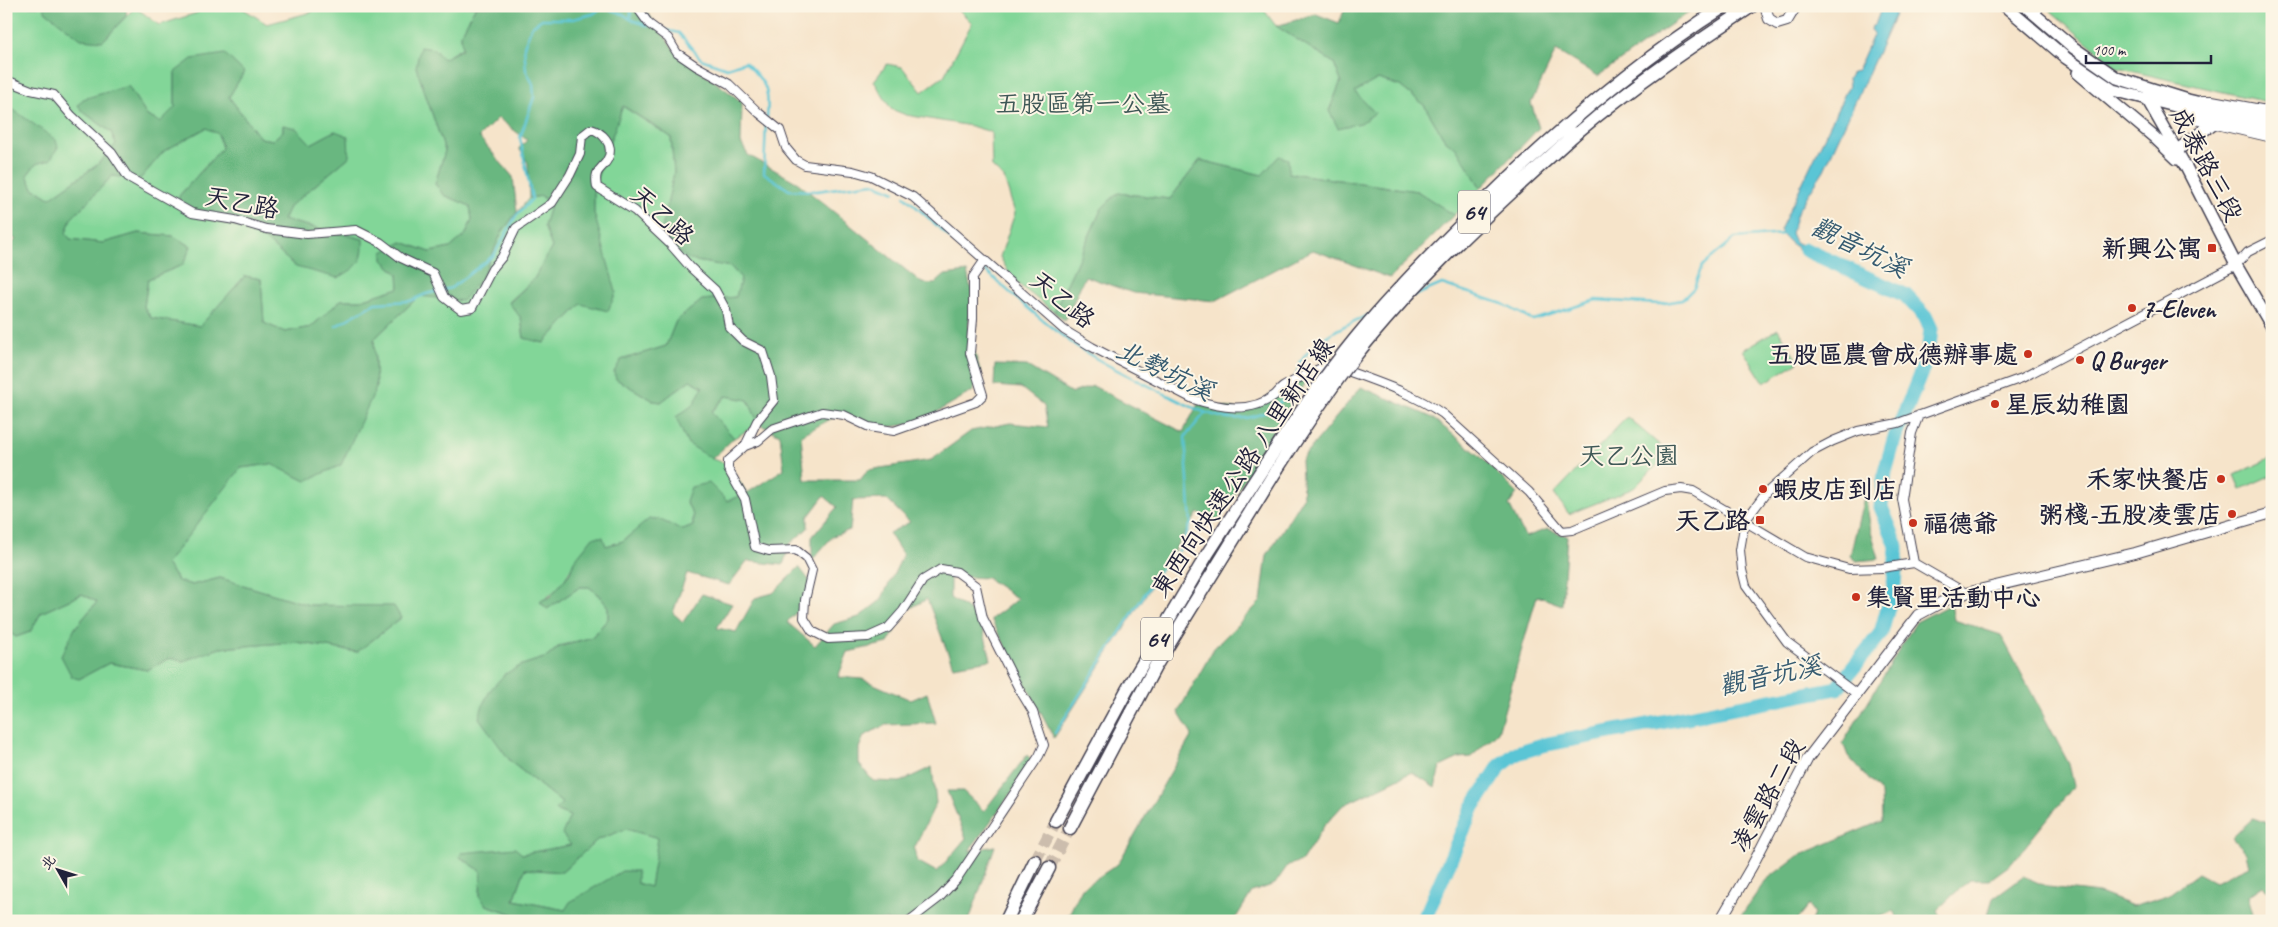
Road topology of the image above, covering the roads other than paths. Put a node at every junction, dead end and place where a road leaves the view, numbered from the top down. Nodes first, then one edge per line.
1 (636, 6) edge
2 (1725, 6) edge
3 (1752, 6) edge
4 (1765, 6) edge
5 (1796, 6) edge
6 (2005, 6) edge
7 (2026, 6) edge
8 (2038, 11) edge
9 (2038, 34) junction
10 (6, 80) edge
11 (2142, 86) junction
12 (2147, 100) junction
13 (2187, 105) junction
14 (2272, 111) edge
15 (2220, 118) junction
16 (2272, 120) edge
17 (2272, 131) edge
18 (2272, 138) edge
19 (2176, 151) junction
20 (2187, 169) junction
21 (2272, 240) edge
22 (984, 261) junction
23 (2236, 265) junction
24 (2272, 327) edge
25 (1920, 415) junction
26 (746, 446) junction
27 (1272, 466) junction
28 (2272, 513) edge
29 (1745, 521) junction
30 (1914, 563) junction
31 (1966, 593) junction
32 (1854, 692) junction
33 (1056, 821) tunnel mouth
34 (1070, 828) tunnel mouth
35 (1035, 861) tunnel mouth
36 (1049, 868) tunnel mouth
37 (909, 921) edge
38 (1006, 921) edge
39 (1021, 921) edge
40 (1720, 921) edge

1 - 22 street, 天乙路
2 - 27 highway, 東西向快速公路 八里新店線 / 64, bridge
3 - 27 highway, 東西向快速公路 八里新店線 / 64, bridge
4 - 5 street
6 - 9 main road, 成泰路三段
7 - 8 main road, 成泰路三段
8 - 11 main road, 成泰路三段
9 - 12 main road, 成泰路三段
9 - 20 main road
10 - 26 street, 天乙路
11 - 12 main road, 成泰路三段
11 - 13 main road
12 - 13 main road
12 - 19 main road, 成泰路三段
13 - 14 street
13 - 15 main road
13 - 15 street
15 - 16 main road
15 - 17 main road
15 - 18 street
15 - 19 main road
19 - 20 main road, 成泰路三段
20 - 23 main road, 成泰路三段
21 - 23 street
22 - 26 street
22 - 29 street, 天乙路
23 - 24 main road, 成泰路三段
23 - 25 street
25 - 29 street
25 - 30 street
26 - 37 street
27 - 33 highway, 東西向快速公路 八里新店線 / 64
27 - 34 highway, 東西向快速公路 八里新店線 / 64
28 - 31 street, 凌雲路二段
29 - 30 street, 天乙路
29 - 32 street
30 - 31 street
31 - 32 street, 凌雲路二段
32 - 40 street, 凌雲路二段
35 - 38 highway
36 - 39 highway

